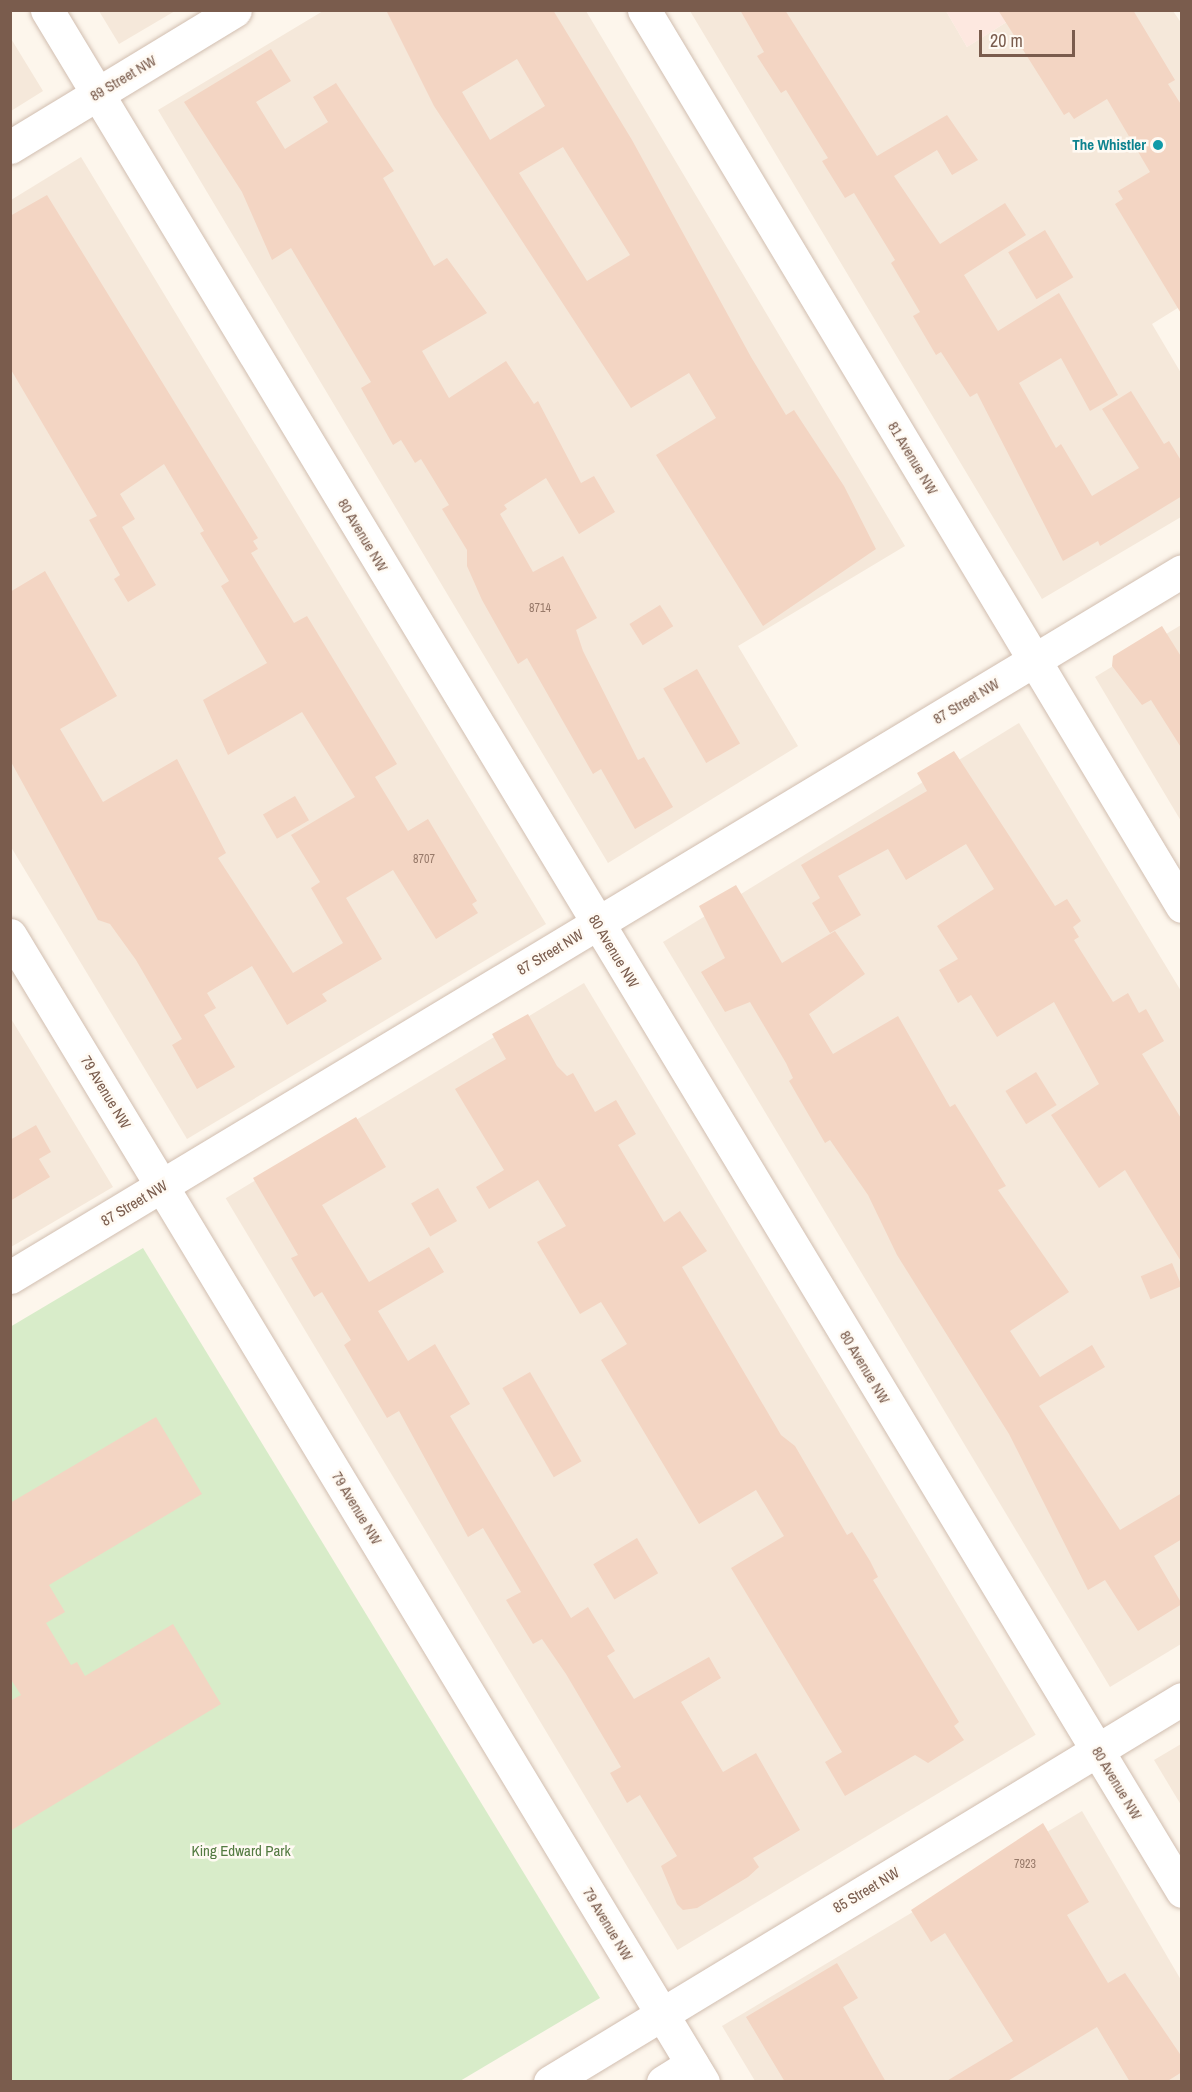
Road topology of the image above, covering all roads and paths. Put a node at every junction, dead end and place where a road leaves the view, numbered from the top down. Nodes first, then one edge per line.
1 (46, 10) edge
2 (235, 10) edge
3 (644, 10) edge
4 (97, 94) junction
5 (10, 147) edge
6 (1182, 571) edge
7 (1034, 660) junction
8 (1182, 906) edge
9 (597, 923) junction
10 (10, 935) edge
11 (162, 1186) junction
12 (10, 1277) edge
13 (1182, 1699) edge
14 (1097, 1750) junction
15 (1182, 1891) edge
16 (662, 2013) junction
17 (698, 2073) edge
18 (550, 2082) edge
19 (663, 2082) edge

1 - 4 street, 80 Avenue NW
2 - 4 street, 89 Street NW
3 - 7 street, 81 Avenue NW
4 - 5 street, 89 Street NW
4 - 9 street, 80 Avenue NW
6 - 7 street, 87 Street NW
7 - 8 street, 81 Avenue NW
7 - 9 street, 87 Street NW
9 - 11 street, 87 Street NW
9 - 14 street, 80 Avenue NW
10 - 11 street, 79 Avenue NW
11 - 12 street, 87 Street NW
11 - 16 street, 79 Avenue NW
13 - 14 street, 85 Street NW
14 - 15 street, 80 Avenue NW
14 - 16 street, 85 Street NW
16 - 17 street, 79 Avenue NW
16 - 18 street, 85 Street NW
17 - 19 street

